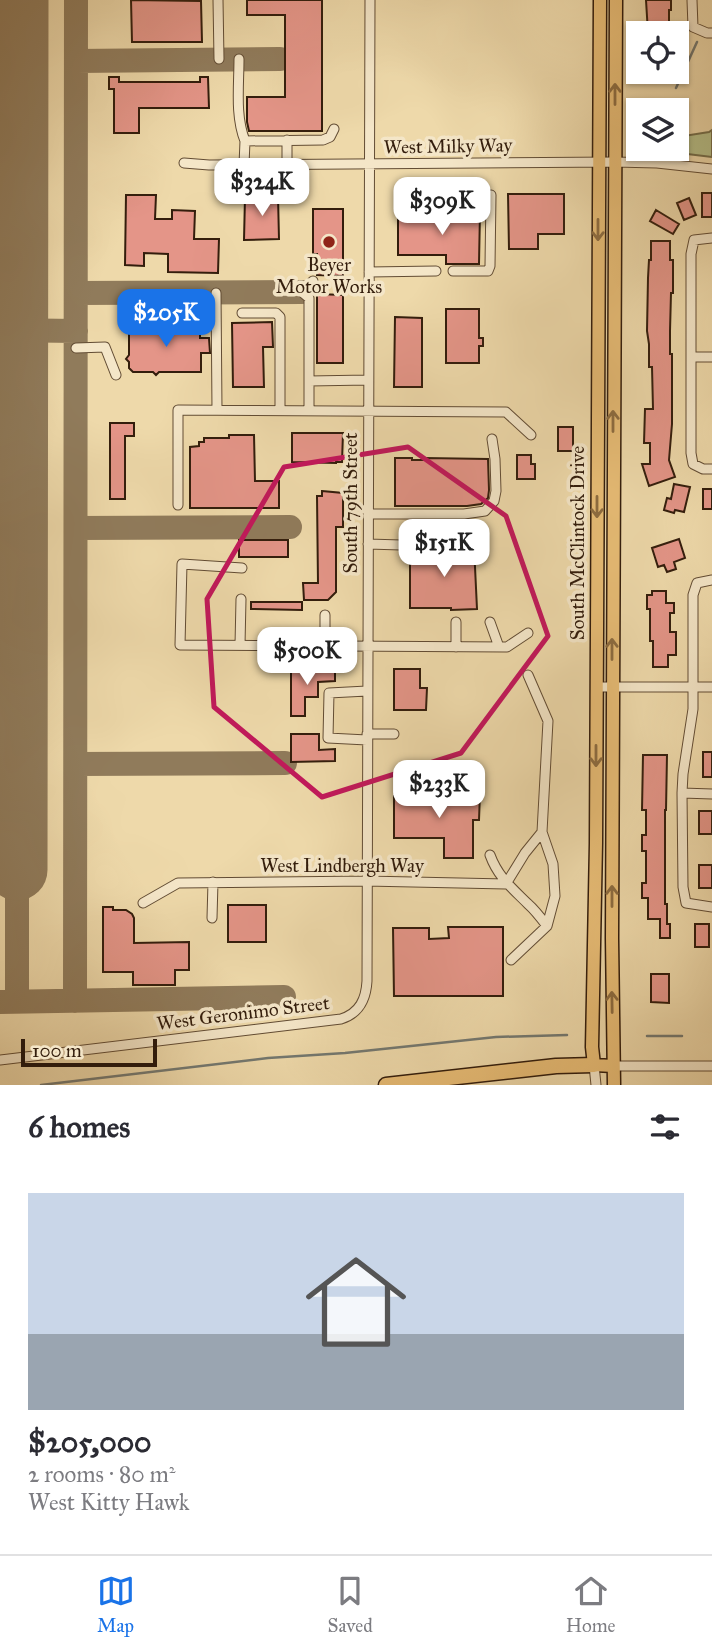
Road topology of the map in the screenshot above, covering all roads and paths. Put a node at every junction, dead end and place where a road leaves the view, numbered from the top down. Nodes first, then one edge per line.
1 (218, 0) edge
2 (370, 0) edge
3 (600, 0) edge
4 (616, 0) edge
5 (692, 0) edge
6 (712, 33) edge
7 (219, 59) dead end
8 (239, 59) dead end
9 (334, 130) dead end
10 (245, 141) junction
11 (287, 141) junction
12 (598, 162) junction
13 (615, 162) junction
14 (184, 163) dead end
15 (287, 164) junction
16 (369, 164) junction
17 (244, 165) junction
18 (712, 169) edge
19 (491, 195) dead end
20 (712, 238) edge
21 (436, 271) dead end
22 (453, 271) dead end
23 (369, 272) junction
24 (313, 281) dead end
25 (216, 293) dead end
26 (242, 313) dead end
27 (76, 348) dead end
28 (691, 357) junction
29 (712, 357) edge
30 (116, 375) dead end
31 (368, 380) junction
32 (309, 381) junction
33 (217, 410) junction
34 (280, 410) junction
35 (309, 411) junction
36 (368, 411) junction
37 (531, 435) dead end
38 (492, 439) dead end
39 (712, 469) edge
40 (178, 505) dead end
41 (368, 514) junction
42 (368, 544) junction
43 (401, 545) dead end
44 (242, 568) dead end
45 (712, 580) edge
46 (242, 599) dead end
47 (324, 615) dead end
48 (456, 622) dead end
49 (490, 622) dead end
50 (528, 633) dead end
51 (240, 645) junction
52 (324, 646) junction
53 (367, 646) junction
54 (456, 647) junction
55 (503, 647) junction
56 (528, 675) dead end
57 (596, 687) junction
58 (612, 687) junction
59 (694, 687) junction
60 (712, 687) edge
61 (367, 691) junction
62 (394, 734) dead end
63 (367, 737) junction
64 (682, 793) junction
65 (712, 794) edge
66 (542, 832) junction
67 (490, 855) dead end
68 (366, 881) junction
69 (213, 882) junction
70 (506, 884) junction
71 (143, 903) dead end
72 (712, 907) edge
73 (212, 918) dead end
74 (547, 926) junction
75 (511, 960) dead end
76 (361, 1005) joint
77 (0, 1060) edge
78 (594, 1065) junction
79 (614, 1066) junction
80 (712, 1066) edge
81 (386, 1085) edge
82 (596, 1085) edge
83 (614, 1085) edge

1 - 7 street
2 - 16 street, South 79th Street
3 - 12 main road, South McClintock Drive
13 -> 4 main road, South McClintock Drive
5 - 6 street
8 - 10 street
9 - 11 street
10 - 11 street
10 - 17 street
11 - 15 street
12 - 13 street, West Milky Way
12 - 16 street, West Milky Way
12 -> 57 main road, South McClintock Drive
13 - 18 street, West Milky Way
58 -> 13 main road, South McClintock Drive
14 - 17 street, West Milky Way
15 - 16 street, West Milky Way
15 - 17 street, West Milky Way
16 - 23 street, South 79th Street
19 - 22 street
20 - 28 street
21 - 23 street
23 - 31 street, South 79th Street
24 - 32 street
25 - 33 street
26 - 34 street
27 - 30 street
28 - 29 street
28 - 39 street
31 - 32 street
31 - 36 street, South 79th Street
32 - 35 street
33 - 34 street
33 - 40 street
34 - 35 street
35 - 36 street
36 - 37 street
36 - 41 street, South 79th Street
38 - 41 street
41 - 42 street, South 79th Street
42 - 43 street
42 - 53 street, South 79th Street
44 - 51 street
45 - 59 street
46 - 51 street
47 - 52 street
48 - 54 street
49 - 55 street
50 - 55 street
51 - 52 street
52 - 53 street
53 - 54 street
53 - 61 street, South 79th Street
54 - 55 street
56 - 66 street
57 - 58 street
57 -> 78 main road, South McClintock Drive
58 - 59 street
79 -> 58 main road, South McClintock Drive
59 - 60 street
59 - 64 street
61 - 63 street, South 79th Street
61 - 63 street
62 - 63 street
63 - 68 street, South 79th Street
64 - 65 street
64 - 72 street
66 - 70 street
66 - 74 street
67 - 70 street
68 - 69 street, West Lindbergh Way
68 - 70 street, West Lindbergh Way
68 - 76 street, South 79th Street
69 - 71 street, West Lindbergh Way
69 - 73 street
70 - 74 street
74 - 75 street
76 - 77 street, West Geronimo Street
78 - 79 main road
78 - 81 highway
78 - 82 street, South McClintock Drive
79 - 80 street
79 - 83 main road, South McClintock Drive

